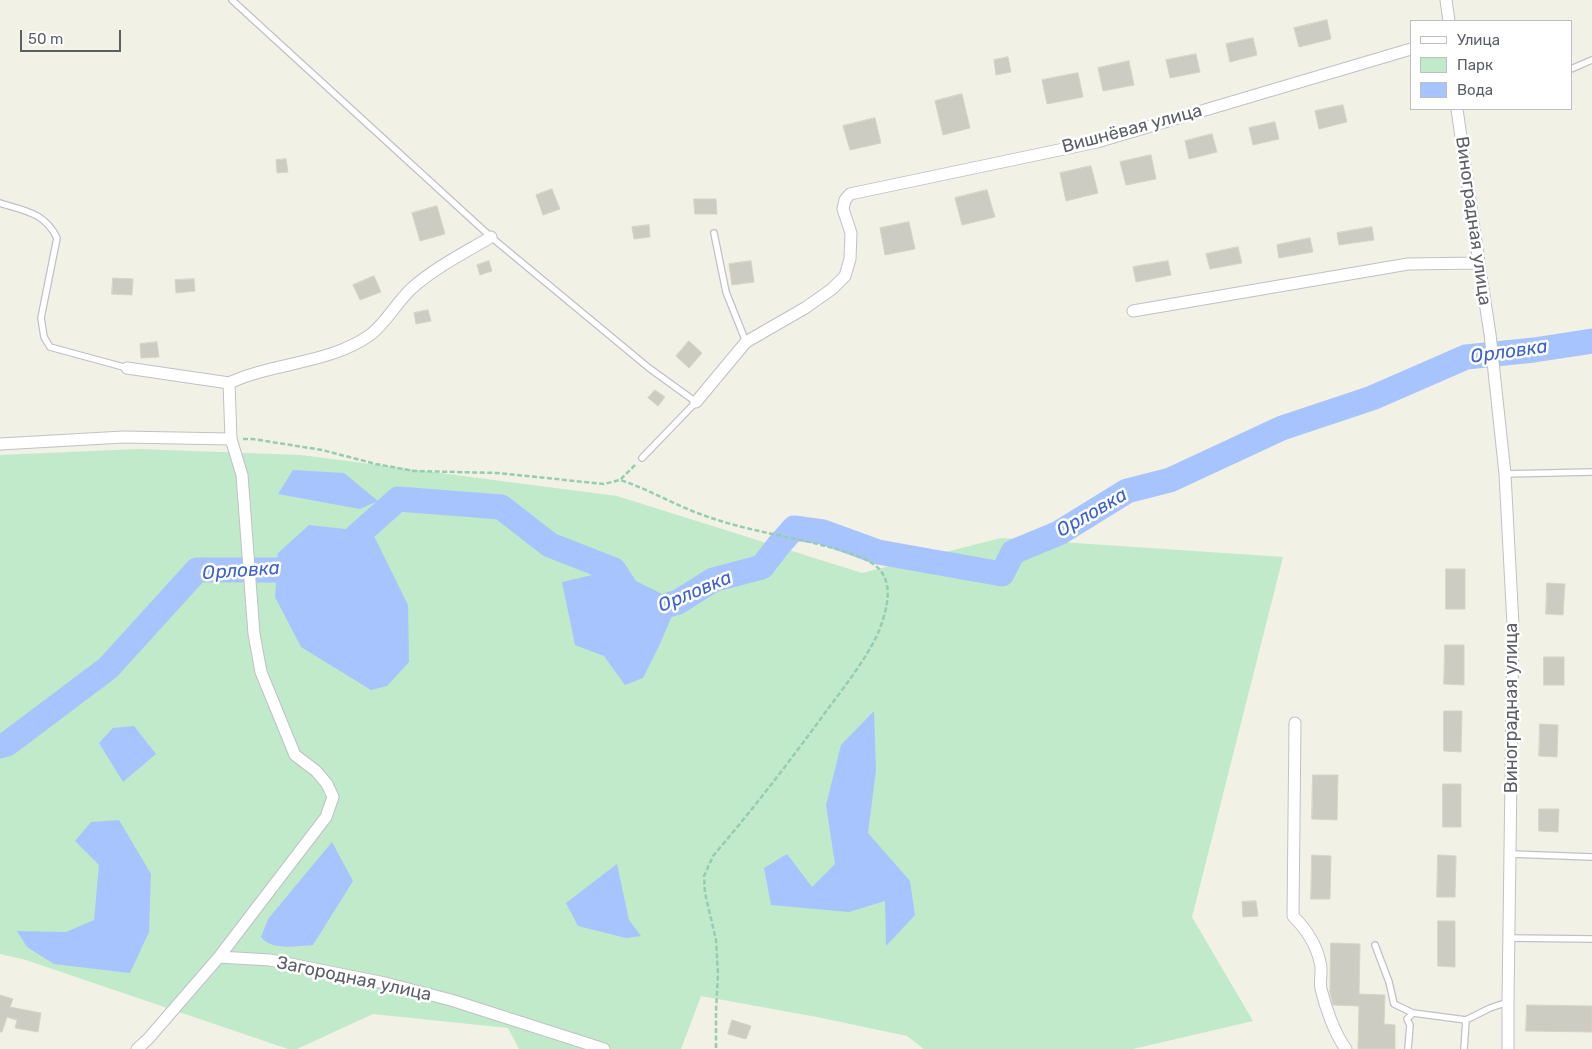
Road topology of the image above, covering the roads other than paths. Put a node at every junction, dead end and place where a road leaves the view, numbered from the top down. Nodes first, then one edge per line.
1 (232, 0) edge
2 (1446, 0) edge
3 (1449, 20) edge
4 (1410, 49) edge
5 (1592, 60) edge
6 (1572, 68) edge
7 (1457, 110) edge
8 (0, 203) edge
9 (714, 233) dead end
10 (491, 237) junction
11 (1479, 263) junction
12 (1133, 310) dead end
13 (746, 342) junction
14 (127, 368) joint
15 (229, 383) junction
16 (696, 402) junction
17 (230, 439) junction
18 (0, 444) edge
19 (642, 458) road end
20 (1592, 472) edge
21 (1505, 474) junction
22 (1295, 723) dead end
23 (1510, 854) junction
24 (1592, 857) edge
25 (1509, 938) junction
26 (1592, 940) edge
27 (1375, 945) dead end
28 (219, 958) junction
29 (1508, 1002) junction
30 (1413, 1014) junction
31 (1466, 1020) junction
32 (137, 1049) edge
33 (604, 1049) edge
34 (1346, 1049) edge
35 (1408, 1049) edge
36 (1464, 1049) edge
37 (1508, 1049) edge

1 - 10 lane
2 - 3 street
4 - 13 street, Вишнёвая улица
5 - 6 lane
7 - 11 street, Виноградная улица
8 - 14 lane
9 - 13 lane
10 - 15 street
10 - 16 lane
11 - 12 street
11 - 21 street, Виноградная улица
13 - 16 street
14 - 15 street
15 - 17 street
16 - 19 lane
17 - 18 street
17 - 28 street
20 - 21 lane
21 - 23 street, Виноградная улица
22 - 34 street
23 - 24 lane
23 - 25 street, Виноградная улица
25 - 26 lane
25 - 29 street, Виноградная улица
27 - 30 lane
28 - 32 street
28 - 33 street, Загородная улица
29 - 31 lane
29 - 37 street, Виноградная улица
30 - 31 lane
30 - 35 lane
31 - 36 lane

